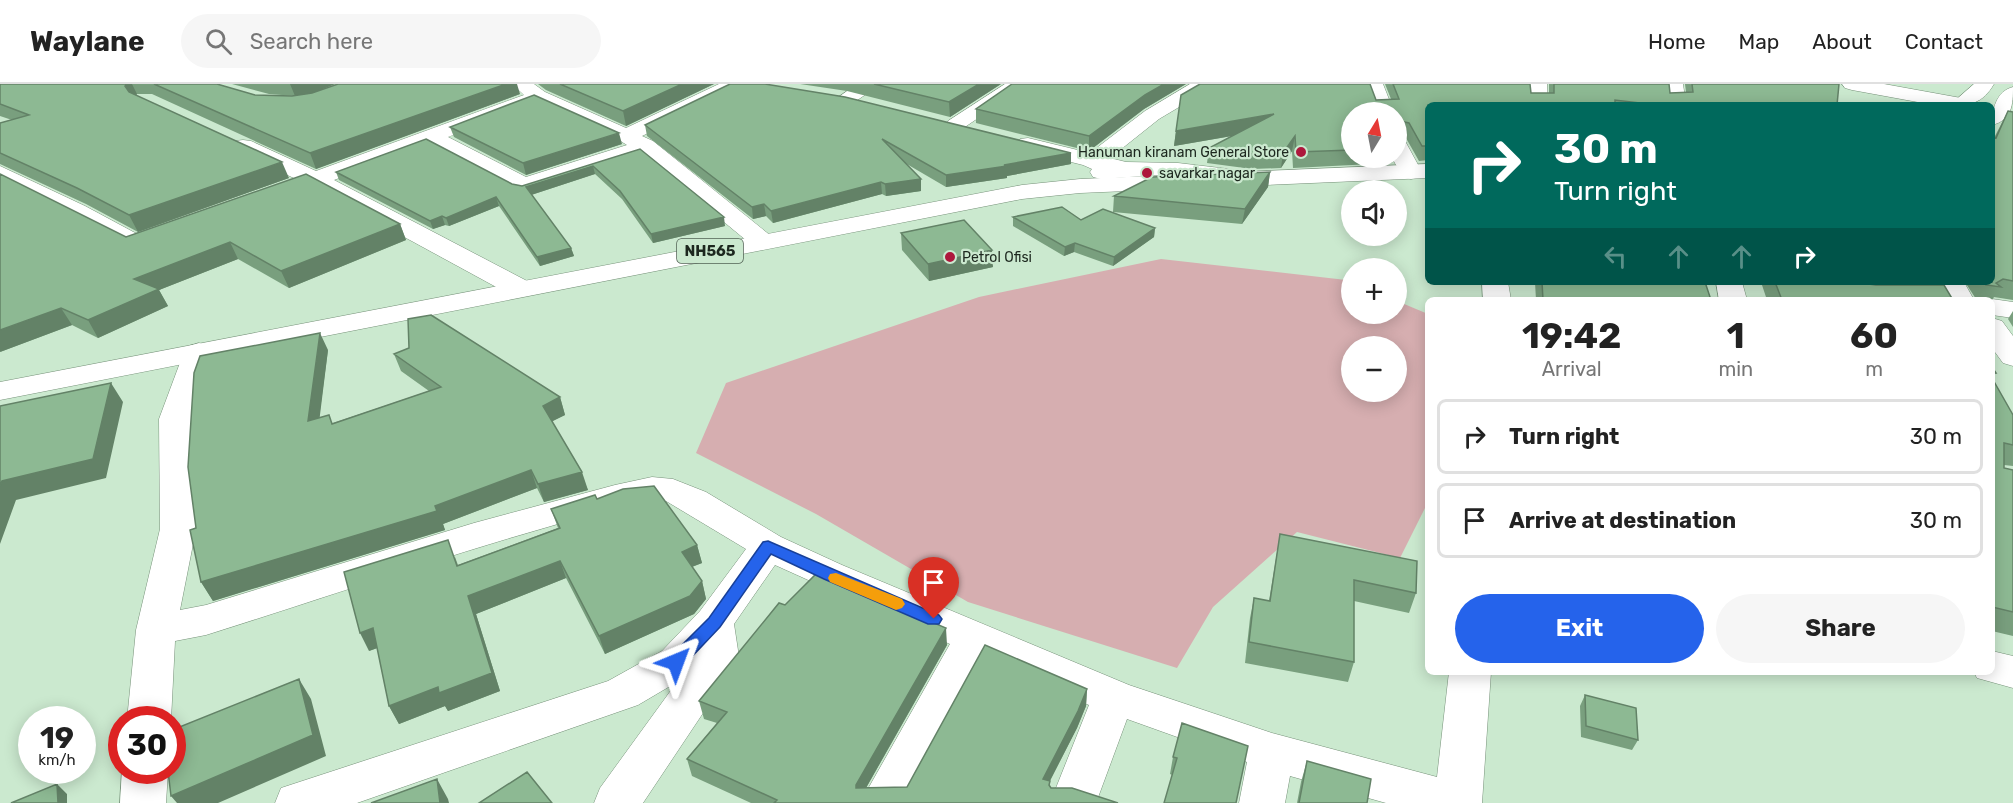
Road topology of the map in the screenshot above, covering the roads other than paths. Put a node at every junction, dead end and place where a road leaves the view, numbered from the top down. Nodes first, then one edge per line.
1 (744, 84) edge
2 (1018, 84) edge
3 (1204, 84) edge
4 (1374, 84) edge
5 (1537, 84) edge
6 (1673, 84) edge
7 (1852, 84) edge
8 (1984, 84) edge
9 (530, 90) edge
10 (1926, 90) edge
11 (2013, 93) edge
12 (870, 94) edge
13 (824, 96) edge
14 (1380, 102) edge
15 (1538, 102) edge
16 (1676, 102) edge
17 (1905, 102) edge
18 (1954, 102) edge
19 (1965, 102) edge
20 (1995, 118) edge
21 (934, 120) edge
22 (955, 125) junction
23 (978, 131) edge
24 (432, 137) junction
25 (230, 139) edge
26 (1011, 140) edge
27 (636, 141) junction
28 (1407, 157) edge
29 (1092, 162) junction
30 (1122, 168) junction
31 (1419, 172) edge
32 (0, 174) edge
33 (315, 179) junction
34 (1254, 179) junction
35 (1061, 187) junction
36 (282, 191) edge
37 (170, 231) edge
38 (762, 241) junction
39 (519, 288) junction
40 (1995, 307) edge
41 (2013, 310) edge
42 (1995, 331) edge
43 (199, 352) junction
44 (2013, 357) edge
45 (0, 390) edge
46 (768, 546) junction
47 (714, 622) junction
48 (156, 630) junction
49 (975, 637) junction
50 (1995, 668) edge
51 (2013, 672) edge
52 (1470, 675) edge
53 (1114, 697) junction
54 (150, 706) edge
55 (1272, 752) junction
56 (144, 784) edge
57 (142, 803) edge
58 (298, 803) edge
59 (617, 803) edge
60 (883, 803) edge
61 (1073, 803) edge
62 (1262, 803) edge
63 (1458, 803) edge

1 - 27 main road
2 - 22 main road
3 - 29 main road
4 - 14 main road
5 - 15 main road
6 - 16 main road
7 - 10 main road
8 - 19 main road
9 - 24 main road
9 - 27 main road
10 - 17 main road
10 - 18 main road
11 - 20 main road
12 - 13 main road
21 - 22 main road
22 - 23 main road
24 - 27 main road
24 - 33 main road
25 - 33 main road
26 - 29 main road
27 - 38 main road
28 - 31 main road
29 - 30 main road
30 - 34 main road
30 - 35 main road
31 - 34 main road, NH565
32 - 37 main road
33 - 36 main road
33 - 39 main road
34 - 35 main road, NH565
35 - 38 main road, NH565
38 - 39 main road, NH565
39 - 43 main road, NH565
40 - 41 main road
42 - 44 main road
43 - 45 main road, NH565
43 - 48 main road
46 - 47 main road
46 - 48 main road
46 - 49 main road
47 - 58 main road
47 - 59 main road
48 - 54 main road
49 - 53 main road
49 - 60 main road
50 - 51 main road
52 - 63 main road
53 - 55 main road
53 - 61 main road
55 - 62 main road
55 - 63 main road
56 - 57 main road

